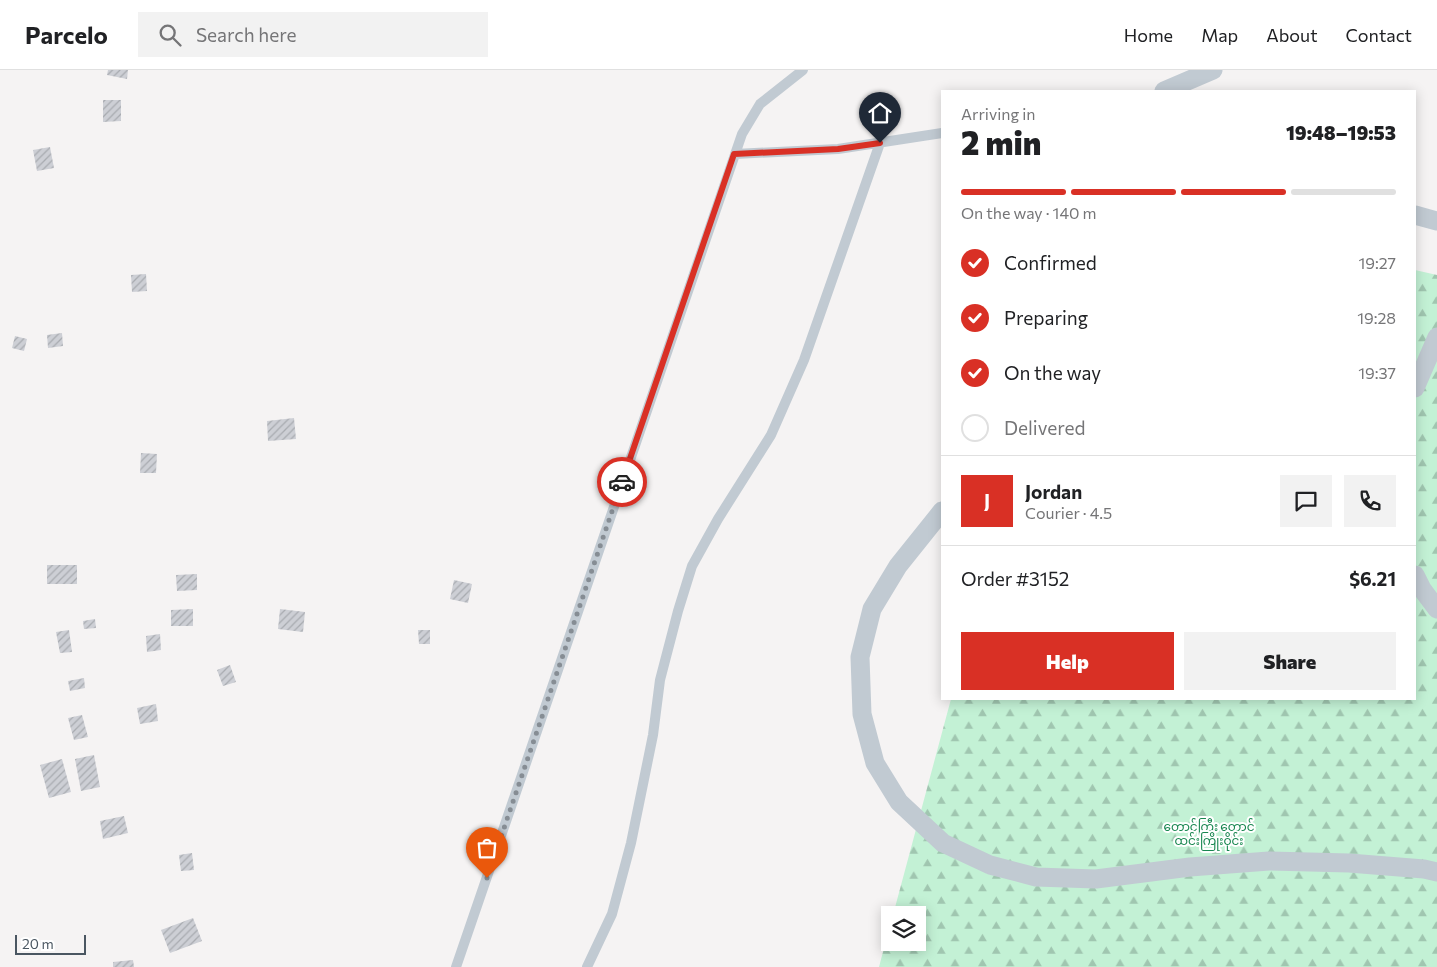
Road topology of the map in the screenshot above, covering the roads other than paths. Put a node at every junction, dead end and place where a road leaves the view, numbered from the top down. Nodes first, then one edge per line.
1 (803, 70) edge
2 (1213, 70) edge
3 (1166, 90) edge
4 (941, 134) edge
5 (880, 143) junction
6 (734, 154) junction
7 (1416, 215) edge
8 (1437, 221) edge
9 (1437, 337) edge
10 (1416, 386) edge
11 (941, 512) edge
12 (1416, 577) edge
13 (1437, 609) edge
14 (1437, 872) edge
15 (456, 967) edge
16 (586, 967) edge

1 - 6 lane
2 - 3 street
4 - 5 lane
5 - 6 lane
5 - 16 lane
6 - 15 lane
7 - 8 street
9 - 10 street
11 - 14 street
12 - 13 street

